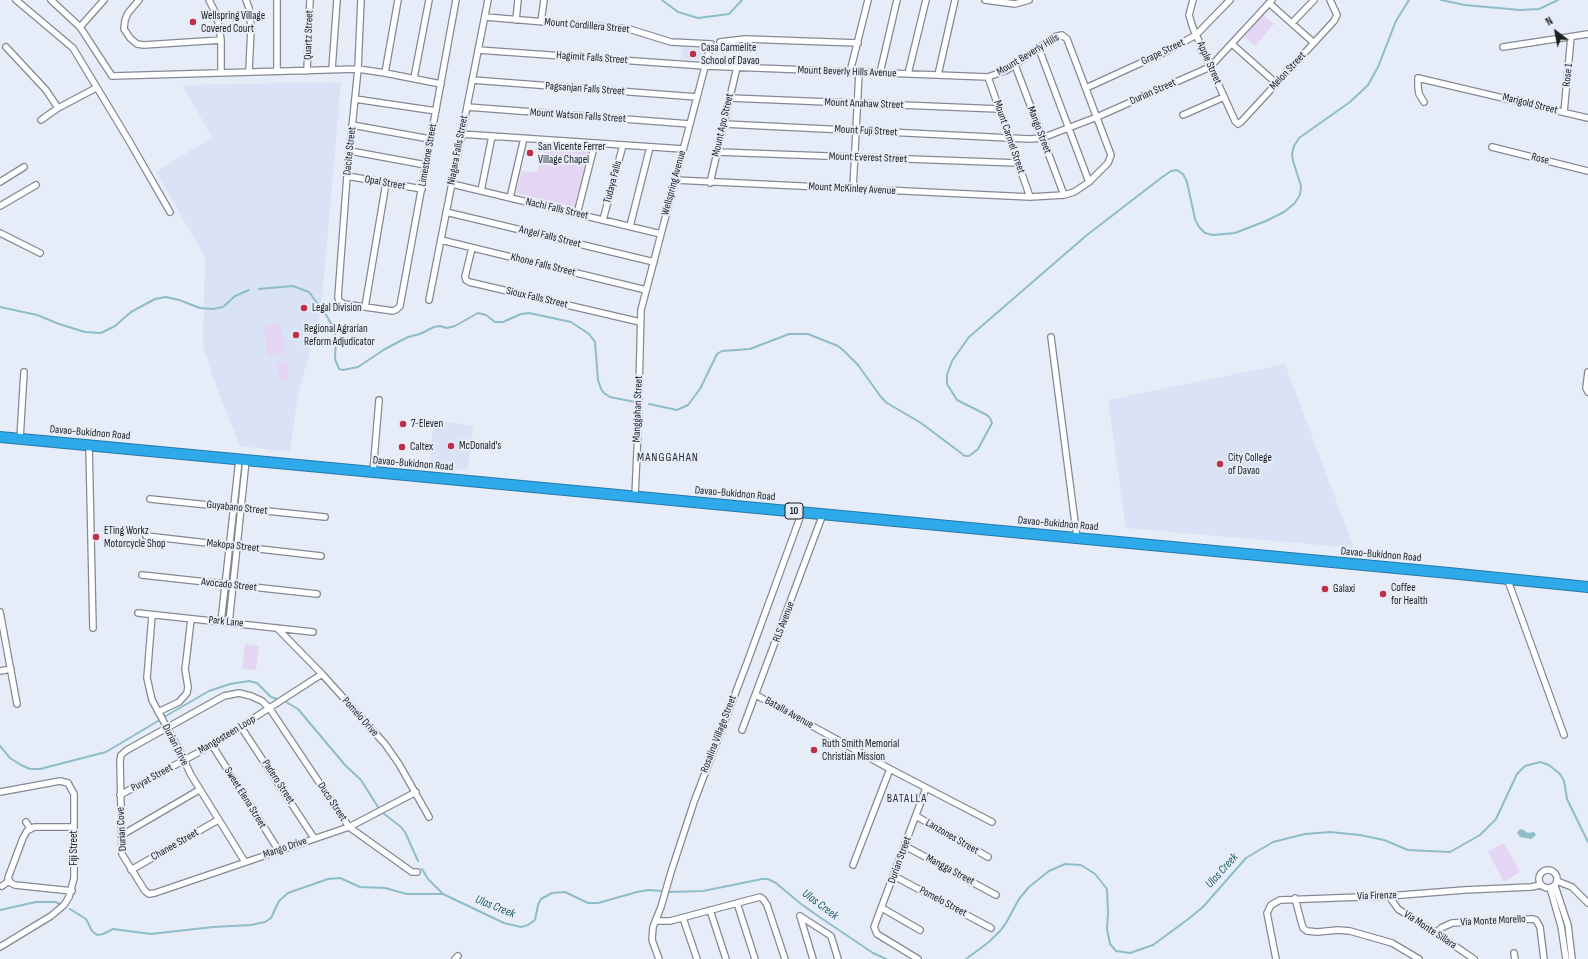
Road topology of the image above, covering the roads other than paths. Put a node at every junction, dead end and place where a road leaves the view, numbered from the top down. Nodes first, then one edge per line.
1 (16, 0) edge
2 (51, 0) edge
3 (104, 0) edge
4 (139, 0) edge
5 (209, 0) edge
6 (246, 0) edge
7 (277, 0) edge
8 (310, 0) edge
9 (337, 0) edge
10 (361, 0) edge
11 (398, 0) edge
12 (429, 0) edge
13 (456, 0) edge
14 (488, 0) edge
15 (518, 0) edge
16 (544, 0) edge
17 (868, 0) edge
18 (897, 0) edge
19 (926, 0) edge
20 (955, 0) edge
21 (985, 0) edge
22 (1028, 0) edge
23 (1193, 0) edge
24 (1230, 0) edge
25 (1314, 0) edge
26 (1330, 0) edge
27 (1270, 1) edge
28 (1011, 2) edge
29 (485, 17) junction
30 (516, 20) junction
31 (541, 22) junction
32 (1292, 23) junction
33 (80, 27) junction
34 (1588, 34) edge
35 (1196, 35) junction
36 (1571, 38) junction
37 (221, 40) junction
38 (720, 42) dead end
39 (858, 43) junction
40 (1314, 43) junction
41 (711, 44) joint
42 (1232, 44) junction
43 (6, 47) dead end
44 (1503, 47) dead end
45 (1039, 49) junction
46 (478, 50) junction
47 (1015, 65) junction
48 (705, 66) junction
49 (737, 67) junction
50 (1210, 67) junction
51 (332, 69) junction
52 (358, 69) junction
53 (249, 71) junction
54 (277, 71) junction
55 (307, 71) junction
56 (221, 72) junction
57 (850, 72) junction
58 (859, 72) junction
59 (385, 73) junction
60 (880, 73) junction
61 (908, 74) junction
62 (938, 75) junction
63 (988, 77) junction
64 (414, 78) junction
65 (472, 80) junction
66 (1276, 83) junction
67 (440, 84) junction
68 (96, 88) junction
69 (1086, 88) junction
70 (697, 97) junction
71 (1224, 97) junction
72 (730, 98) junction
73 (355, 99) junction
74 (1424, 102) dead end
75 (858, 104) junction
76 (467, 107) junction
77 (58, 108) junction
78 (999, 109) junction
79 (436, 111) junction
80 (1564, 112) junction
81 (1183, 115) dead end
82 (1097, 117) junction
83 (1588, 118) edge
84 (41, 120) dead end
85 (690, 124) junction
86 (724, 124) junction
87 (1238, 124) joint
88 (352, 125) junction
89 (1069, 128) junction
90 (856, 131) junction
91 (461, 134) junction
92 (492, 136) junction
93 (524, 138) junction
94 (1009, 138) junction
95 (1042, 138) junction
96 (430, 139) junction
97 (595, 143) junction
98 (623, 145) junction
99 (650, 147) junction
100 (1492, 148) dead end
101 (683, 149) junction
102 (350, 151) junction
103 (717, 152) junction
104 (855, 158) junction
105 (1018, 163) junction
106 (426, 165) junction
107 (24, 167) dead end
108 (1588, 171) edge
109 (347, 176) junction
110 (675, 180) junction
111 (0, 182) edge
112 (1089, 182) junction
113 (386, 183) junction
114 (710, 183) junction
115 (36, 184) dead end
116 (452, 184) junction
117 (422, 189) junction
118 (853, 189) junction
119 (481, 191) junction
120 (1064, 195) junction
121 (1030, 197) junction
122 (510, 198) junction
123 (0, 206) edge
124 (170, 212) dead end
125 (446, 212) junction
126 (577, 214) junction
127 (603, 220) junction
128 (630, 226) junction
129 (0, 233) edge
130 (662, 234) junction
131 (441, 240) junction
132 (472, 248) junction
133 (40, 253) dead end
134 (654, 262) junction
135 (646, 290) junction
136 (429, 300) dead end
137 (365, 307) junction
138 (640, 322) junction
139 (1051, 337) dead end
140 (24, 372) dead end
141 (1588, 372) edge
142 (1588, 392) edge
143 (379, 400) dead end
144 (0, 437) edge
145 (20, 439) junction
146 (88, 445) junction
147 (242, 460) junction
148 (373, 472) junction
149 (236, 483) junction
150 (243, 484) junction
151 (635, 497) junction
152 (150, 499) dead end
153 (234, 507) junction
154 (241, 508) junction
155 (802, 512) junction
156 (823, 514) junction
157 (325, 517) dead end
158 (146, 536) dead end
159 (1077, 538) junction
160 (230, 546) junction
161 (237, 546) junction
162 (321, 556) dead end
163 (142, 576) dead end
164 (1507, 578) junction
165 (225, 584) junction
166 (233, 585) junction
167 (1588, 587) edge
168 (317, 594) dead end
169 (0, 612) edge
170 (138, 613) dead end
171 (152, 615) junction
172 (191, 619) junction
173 (222, 622) junction
174 (229, 623) junction
175 (93, 628) dead end
176 (277, 628) junction
177 (313, 632) dead end
178 (11, 669) junction
179 (0, 671) edge
180 (322, 674) junction
181 (756, 695) junction
182 (17, 704) dead end
183 (270, 709) junction
184 (158, 712) junction
185 (241, 727) junction
186 (167, 728) junction
187 (742, 730) dead end
188 (1564, 735) dead end
189 (212, 745) junction
190 (121, 755) joint
191 (184, 760) junction
192 (890, 769) junction
193 (926, 788) junction
194 (199, 790) junction
195 (0, 792) edge
196 (416, 792) junction
197 (120, 795) junction
198 (916, 816) junction
199 (429, 817) dead end
200 (218, 820) junction
201 (26, 822) dead end
202 (992, 822) dead end
203 (74, 826) junction
204 (348, 826) junction
205 (30, 828) junction
206 (122, 835) junction
207 (314, 838) junction
208 (905, 846) junction
209 (279, 850) junction
210 (988, 857) dead end
211 (245, 862) junction
212 (853, 865) dead end
213 (131, 870) junction
214 (417, 872) dead end
215 (894, 876) junction
216 (9, 881) junction
217 (1541, 885) junction
218 (1554, 885) junction
219 (2, 886) dead end
220 (72, 891) junction
221 (149, 894) joint
222 (996, 895) dead end
223 (1389, 896) junction
224 (1295, 898) junction
225 (737, 903) junction
226 (1588, 903) edge
227 (882, 908) junction
228 (710, 910) junction
229 (683, 918) junction
230 (656, 921) junction
231 (1568, 925) junction
232 (1561, 926) junction
233 (991, 928) dead end
234 (920, 930) dead end
235 (1436, 933) junction
236 (0, 947) edge
237 (659, 959) edge
238 (697, 959) edge
239 (726, 959) edge
240 (754, 959) edge
241 (784, 959) edge
242 (813, 959) edge
243 (838, 959) edge
244 (918, 959) edge
245 (1276, 959) edge
246 (1419, 959) edge
247 (1474, 959) edge
248 (1544, 959) edge
249 (1566, 959) edge
250 (1572, 959) edge

1 - 68 street
2 - 33 street
3 - 33 street
4 - 37 street
5 - 37 street
6 - 53 street
7 - 54 street
8 - 55 street, Quartz Street
9 - 51 street
10 - 52 street, Dacite Street
11 - 59 street
12 - 64 street
13 - 67 street, Limestone Street
14 - 29 street, Niagara Falls Street
15 - 30 street
16 - 31 street
17 - 39 street
18 - 60 street
19 - 61 street
20 - 62 street
21 - 28 street
22 - 28 street
23 - 35 street, Apple Street
24 - 35 street, Grape Street
25 - 32 street
26 - 40 street, Melon Street
27 - 32 street
27 - 42 street, Durian Street
29 - 30 street, Mount Cordillera Street
29 - 46 street, Niagara Falls Street
30 - 31 street, Mount Cordillera Street
31 - 41 street, Mount Cordillera Street
32 - 40 street
33 - 56 street
34 - 36 street
35 - 50 street, Apple Street
35 - 69 street, Grape Street
36 - 44 street
36 - 80 street, Rose 1
37 - 56 street
38 - 39 street
39 - 57 street
40 - 66 street, Melon Street
41 - 48 street, Wellspring Avenue
42 - 50 street, Durian Street
42 - 66 street
43 - 77 street
45 - 47 street, Mount Beverly Hills
45 - 69 street, Mount Beverly Hills
45 - 89 street
46 - 48 street, Hagimit Falls Street
46 - 65 street, Niagara Falls Street
47 - 63 street, Mount Beverly Hills
47 - 95 street, Mango Street
48 - 49 street, Mount Beverly Hills Avenue
48 - 70 street, Wellspring Avenue
49 - 57 street, Mount Beverly Hills Avenue
49 - 72 street, Mount Apo Street
50 - 71 street, Apple Street
50 - 82 street, Durian Street
51 - 52 street
51 - 55 street
52 - 59 street
52 - 73 street, Dacite Street
53 - 54 street
53 - 56 street
54 - 55 street
57 - 58 street, Mount Beverly Hills Avenue
58 - 60 street, Mount Beverly Hills Avenue
58 - 75 street
59 - 64 street
60 - 61 street, Mount Beverly Hills Avenue
61 - 62 street, Mount Beverly Hills Avenue
62 - 63 street, Mount Beverly Hills Avenue
63 - 78 street, Mount Carmel Street
64 - 67 street
65 - 70 street, Pagsanjan Falls Street
65 - 76 street, Niagara Falls Street
66 - 87 street, Melon Street
67 - 79 street, Limestone Street
68 - 77 street
68 - 124 street
69 - 82 street
70 - 85 street, Wellspring Avenue
71 - 81 street
71 - 87 street, Apple Street
72 - 75 street, Mount Anahaw Street
72 - 86 street, Mount Apo Street
73 - 79 street
73 - 88 street, Dacite Street
74 - 80 street, Marigold Street
75 - 78 street, Mount Anahaw Street
75 - 90 street
76 - 85 street, Mount Watson Falls Street
76 - 91 street, Niagara Falls Street
77 - 84 street
78 - 94 street, Mount Carmel Street
79 - 96 street, Limestone Street
80 - 83 street, Marigold Street
82 - 89 street, Durian Street
82 - 112 street
85 - 101 street, Wellspring Avenue
86 - 90 street, Mount Fuji Street
86 - 103 street, Mount Apo Street
88 - 96 street
88 - 102 street, Dacite Street
89 - 95 street, Durian Street
89 - 112 street
90 - 94 street, Mount Fuji Street
90 - 104 street
91 - 92 street
91 - 116 street, Niagara Falls Street
92 - 93 street
92 - 119 street
93 - 97 street
93 - 122 street
94 - 95 street, Durian Street
94 - 105 street, Mount Carmel Street
95 - 120 street, Mango Street
96 - 106 street, Limestone Street
97 - 98 street
97 - 126 street
98 - 99 street
98 - 127 street, Tudaya Falls
99 - 101 street
99 - 128 street
100 - 108 street, Rose
101 - 110 street, Wellspring Avenue
102 - 106 street
102 - 109 street, Dacite Street
103 - 104 street, Mount Everest Street
103 - 114 street, Mount Apo Street
104 - 105 street, Mount Everest Street
104 - 118 street
105 - 121 street, Mount Carmel Street
106 - 117 street, Limestone Street
107 - 111 street
109 - 113 street, Opal Street
109 - 137 street, Dacite Street
110 - 114 street, Mount McKinley Avenue
110 - 130 street, Wellspring Avenue
112 - 120 street
113 - 117 street, Opal Street
113 - 137 street
114 - 118 street, Mount McKinley Avenue
115 - 123 street
116 - 119 street, Nachi Falls Street
116 - 125 street, Niagara Falls Street
117 - 137 street, Limestone Street
118 - 121 street, Mount McKinley Avenue
119 - 122 street, Nachi Falls Street
120 - 121 street, Mount McKinley Avenue
122 - 126 street, Nachi Falls Street
125 - 131 street, Niagara Falls Street
125 - 134 street, Angel Falls Street
126 - 127 street, Nachi Falls Street
127 - 128 street, Nachi Falls Street
128 - 130 street, Nachi Falls Street
129 - 133 street
130 - 134 street, Wellspring Avenue
131 - 132 street, Khone Falls Street
131 - 136 street, Niagara Falls Street
132 - 135 street, Khone Falls Street
132 - 138 street, Sioux Falls Street
134 - 135 street, Wellspring Avenue
135 - 138 street, Wellspring Avenue
138 - 151 street, Manggahan Street
139 - 159 street
140 - 145 street
141 - 142 street
143 - 148 street
144 - 145 highway, Davao-Bukidnon Road / 10
145 - 146 highway, Davao-Bukidnon Road / 10
146 - 147 highway, Davao-Bukidnon Road / 10
146 - 175 street
147 - 148 highway, Davao-Bukidnon Road / 10
147 - 149 street
147 - 150 street
148 - 151 highway, Davao-Bukidnon Road / 10
149 - 150 street
149 - 153 street
150 - 154 street
151 - 155 highway, Davao-Bukidnon Road / 10
152 - 153 street, Guyabano Street
153 - 154 street, Guyabano Street
153 - 160 street
154 - 157 street, Guyabano Street
154 - 161 street
155 - 156 highway, Davao-Bukidnon Road / 10
155 - 230 street, Rosalina Village Street
156 - 159 highway, Davao-Bukidnon Road / 10
156 - 181 street, RLS Avenue
158 - 160 street, Makopa Street
159 - 164 highway, Davao-Bukidnon Road / 10
160 - 161 street, Makopa Street
160 - 165 street
161 - 162 street, Makopa Street
161 - 166 street
163 - 165 street, Avocado Street
164 - 167 highway, Davao-Bukidnon Road / 10
164 - 188 street
165 - 166 street, Avocado Street
165 - 173 street
166 - 168 street, Avocado Street
166 - 174 street
169 - 178 street
170 - 171 street, Park Lane
171 - 172 street, Park Lane
171 - 184 street, Durian Drive
172 - 173 street, Park Lane
172 - 184 street
173 - 174 street, Park Lane
174 - 176 street, Park Lane
176 - 177 street, Park Lane
176 - 180 street, Pomelo Drive
178 - 179 street
178 - 182 street
180 - 183 street, Mangosteen Loop
180 - 196 street, Pomelo Drive
181 - 187 street, RLS Avenue
181 - 192 street, Batalla Avenue
183 - 185 street, Mangosteen Loop
183 - 186 street, Mangosteen Loop
183 - 204 street, Duco Street
184 - 186 street, Durian Drive
185 - 189 street, Mangosteen Loop
185 - 207 street, Padero Street
186 - 190 street, Mangosteen Loop
186 - 191 street, Durian Drive
189 - 191 street, Mangosteen Loop
189 - 209 street, Sweet Elena Street
190 - 197 street, Durian Cove
191 - 194 street, Durian Drive
191 - 197 street, Puyat Street
192 - 193 street, Batalla Avenue
192 - 212 street
193 - 198 street, Durian Street
193 - 202 street, Batalla Avenue
194 - 200 street, Durian Drive
194 - 206 street
195 - 203 street, Fiji Street
196 - 199 street, Pomelo Drive
196 - 204 street, Mango Drive
197 - 206 street, Durian Cove
198 - 208 street, Durian Street
198 - 210 street, Lanzones Street
200 - 211 street, Durian Drive
200 - 213 street, Chanee Street
201 - 205 street
203 - 205 street
203 - 220 street, Fiji Street
204 - 207 street, Mango Drive
204 - 214 street, Duco Street
205 - 216 street
206 - 213 street, Durian Cove
207 - 209 street, Mango Drive
208 - 215 street, Durian Street
208 - 222 street, Mangga Street
209 - 211 street, Mango Drive
211 - 221 street, Mango Drive
213 - 221 street, Durian Cove
215 - 227 street, Durian Street
215 - 233 street, Pomelo Street
216 - 219 street
216 - 220 street
217 - 218 street
217 - 218 street
217 - 223 street, Via Firenze
218 - 226 street
218 - 231 street
218 - 232 street
220 - 236 street, Fiji Street
223 - 224 street, Via Firenze
223 - 235 street, Via Monte Sillara
224 - 245 street, Via Firenze
224 - 246 street
225 - 228 street
225 - 240 street
225 - 241 street
227 - 234 street
227 - 244 street, Durian Street
228 - 229 street
228 - 239 street
229 - 230 street
229 - 238 street
230 - 237 street, Rosalina Village Street
231 - 232 street
231 - 250 street
232 - 249 street
235 - 247 street, Via Monte Sillara
235 - 248 street, Via Monte Morello
242 - 243 street

